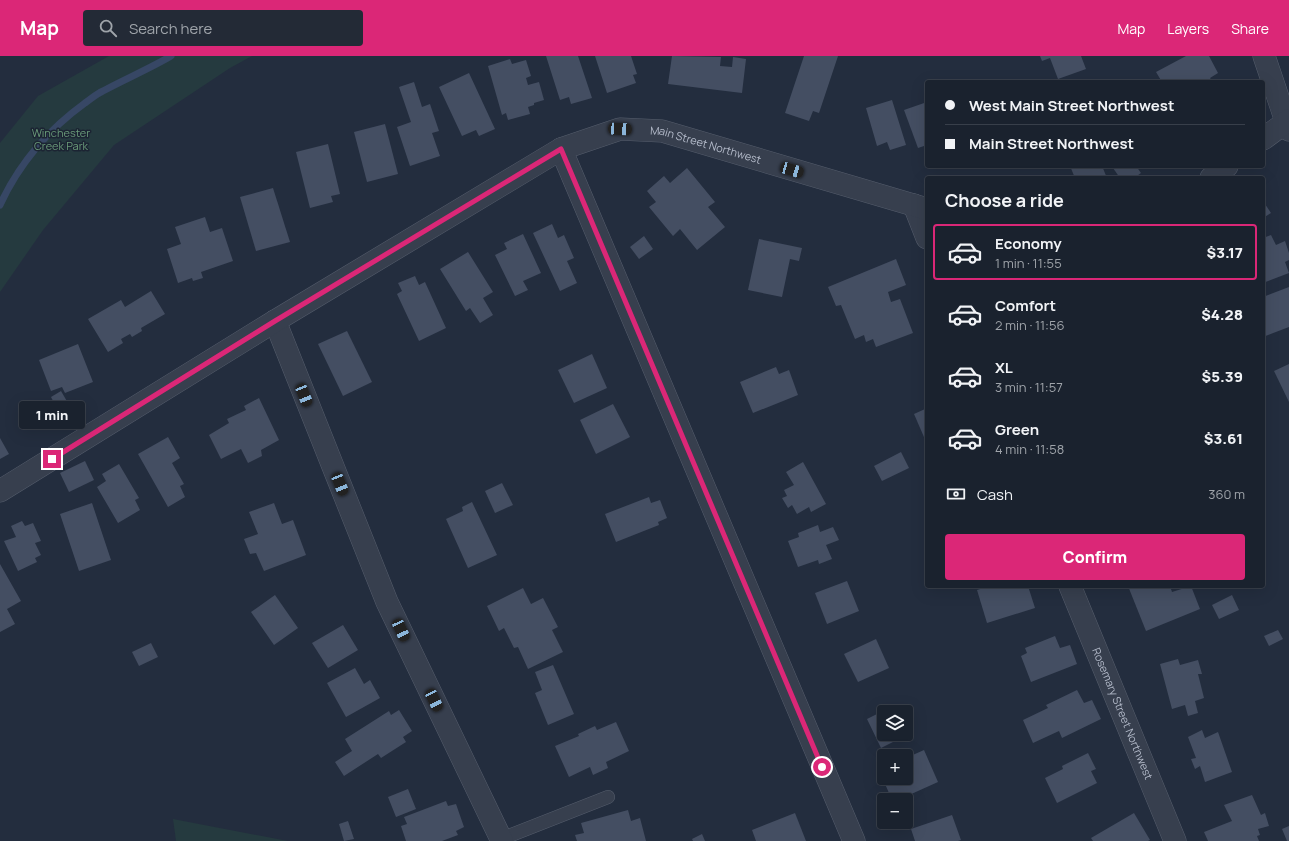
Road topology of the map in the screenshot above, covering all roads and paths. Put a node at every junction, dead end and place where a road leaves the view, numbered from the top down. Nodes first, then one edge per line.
1 (1264, 56) edge
2 (1288, 124) edge
3 (1265, 138) edge
4 (561, 149) junction
5 (1224, 168) edge
6 (1214, 176) edge
7 (920, 207) edge
8 (925, 229) edge
9 (275, 321) junction
10 (0, 491) edge
11 (1071, 588) edge
12 (608, 797) dead end
13 (501, 840) edge
14 (854, 841) edge
15 (1176, 841) edge

1 - 2 street
2 - 3 street
4 - 7 street, Main Street Northwest
4 - 9 street, Main Street Northwest
4 - 14 street
5 - 6 street
7 - 8 street
9 - 10 street, Main Street Northwest
9 - 13 street
11 - 15 street, Rosemary Street Northwest
12 - 13 lane

